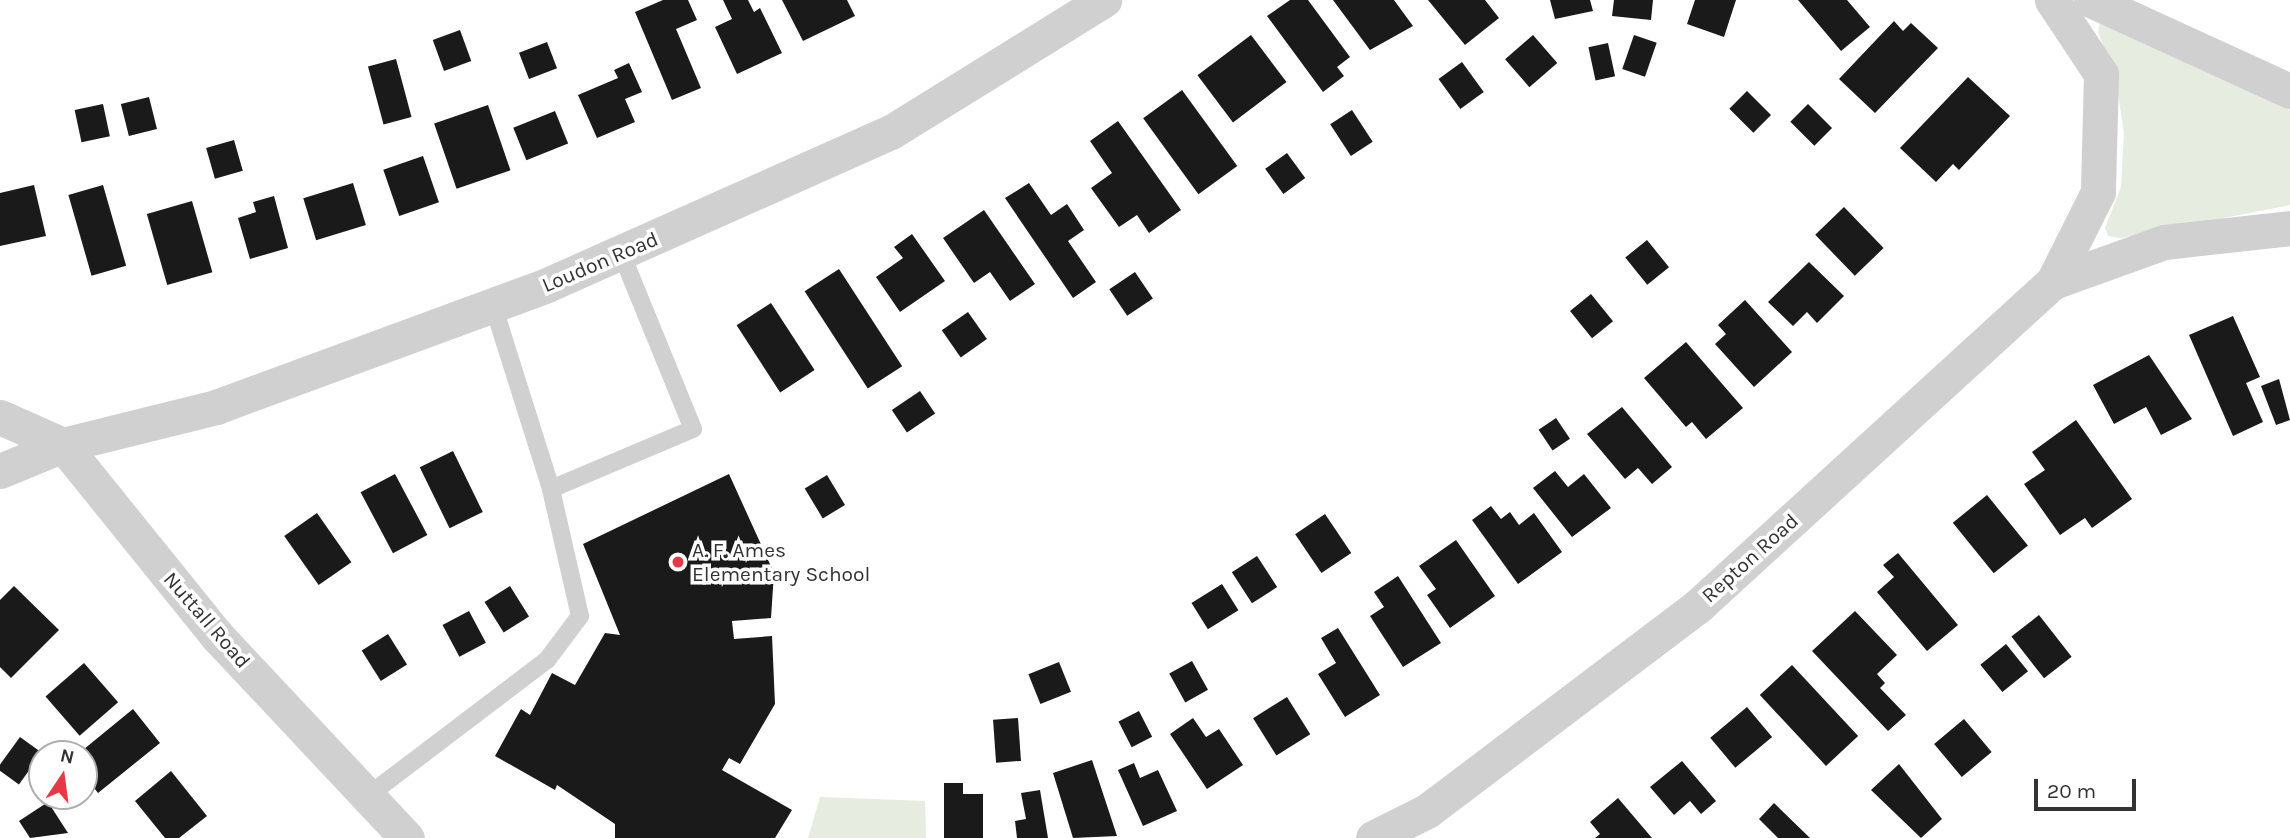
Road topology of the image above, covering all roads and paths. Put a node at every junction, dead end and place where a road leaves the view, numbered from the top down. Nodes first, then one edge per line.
1 (1104, 0) edge
2 (2052, 0) edge
3 (2091, 0) edge
4 (2290, 91) edge
5 (2290, 228) edge
6 (621, 253) junction
7 (2053, 282) junction
8 (493, 305) junction
9 (0, 417) edge
10 (63, 445) junction
11 (0, 471) edge
12 (551, 489) junction
13 (369, 795) junction
14 (1427, 811) junction
15 (407, 838) edge
16 (1373, 838) edge
17 (1400, 838) edge

1 - 6 street, Loudon Road
2 - 7 street, Repton Road
3 - 4 street
5 - 7 street, Repton Road
6 - 8 street, Loudon Road
6 - 12 lane
7 - 14 street, Repton Road
8 - 10 street, Loudon Road
8 - 12 lane
9 - 10 street, Nuttall Road
10 - 11 street, Loudon Road
10 - 13 street, Nuttall Road
12 - 13 lane
13 - 15 street, Nuttall Road
14 - 16 street, Repton Road
14 - 17 street, Repton Road

